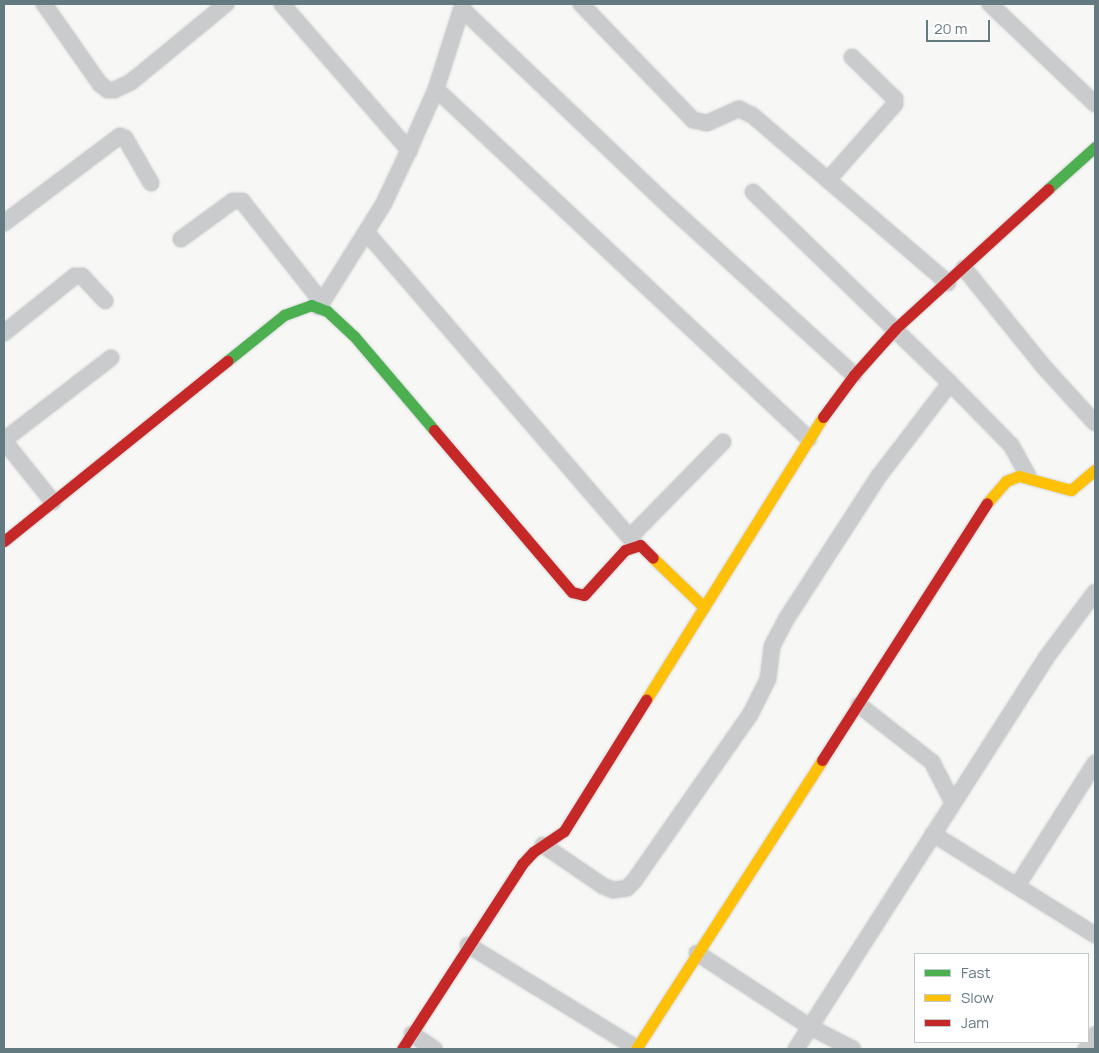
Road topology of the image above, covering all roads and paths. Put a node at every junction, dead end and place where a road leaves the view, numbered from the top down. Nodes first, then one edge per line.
1 (44, 4) edge
2 (226, 4) edge
3 (282, 4) edge
4 (581, 4) edge
5 (990, 4) edge
6 (463, 7) edge
7 (852, 57) dead end
8 (436, 89) junction
9 (1095, 104) edge
10 (1095, 147) edge
11 (409, 150) junction
12 (828, 180) junction
13 (151, 183) dead end
14 (753, 192) dead end
15 (4, 223) edge
16 (366, 232) junction
17 (182, 239) dead end
18 (964, 268) junction
19 (948, 283) junction
20 (105, 302) dead end
21 (320, 304) junction
22 (896, 328) junction
23 (4, 333) edge
24 (111, 358) dead end
25 (854, 375) junction
26 (950, 383) junction
27 (1095, 423) edge
28 (809, 439) junction
29 (4, 440) edge
30 (723, 442) dead end
31 (1095, 470) edge
32 (1028, 476) junction
33 (53, 502) junction
34 (632, 540) junction
35 (4, 541) edge
36 (1095, 592) edge
37 (704, 607) junction
38 (858, 705) junction
39 (1095, 763) edge
40 (953, 804) junction
41 (933, 834) junction
42 (543, 846) junction
43 (1017, 886) junction
44 (1095, 935) edge
45 (468, 946) junction
46 (697, 953) junction
47 (810, 1027) junction
48 (412, 1034) junction
49 (1095, 1035) edge
50 (402, 1049) edge
51 (434, 1049) edge
52 (636, 1049) edge
53 (796, 1049) edge
54 (853, 1049) edge
55 (1086, 1049) edge

1 - 2 street
3 - 11 street
4 - 12 street
5 - 9 street
6 - 8 street
6 - 25 street
7 - 12 street
8 - 11 street
8 - 28 street
10 - 18 street
11 - 16 street
12 - 19 street
13 - 15 street
14 - 22 street
16 - 21 street
16 - 34 street
17 - 21 street
18 - 19 street
18 - 27 street
19 - 22 street
20 - 23 street
21 - 33 street
21 - 34 street
22 - 25 street
22 - 26 street
24 - 29 street
25 - 28 street
26 - 32 street
26 - 42 street
28 - 37 street
29 - 33 street
30 - 34 street
31 - 32 street
32 - 38 street
33 - 35 street
34 - 37 street
36 - 40 street
37 - 42 street
38 - 40 street
38 - 46 street
39 - 43 street
40 - 41 street
41 - 43 street
41 - 47 street
42 - 45 street
43 - 44 street
45 - 48 street
45 - 52 street
46 - 47 street
46 - 52 street
47 - 53 street
47 - 54 street
48 - 50 street
48 - 51 street
49 - 55 street

